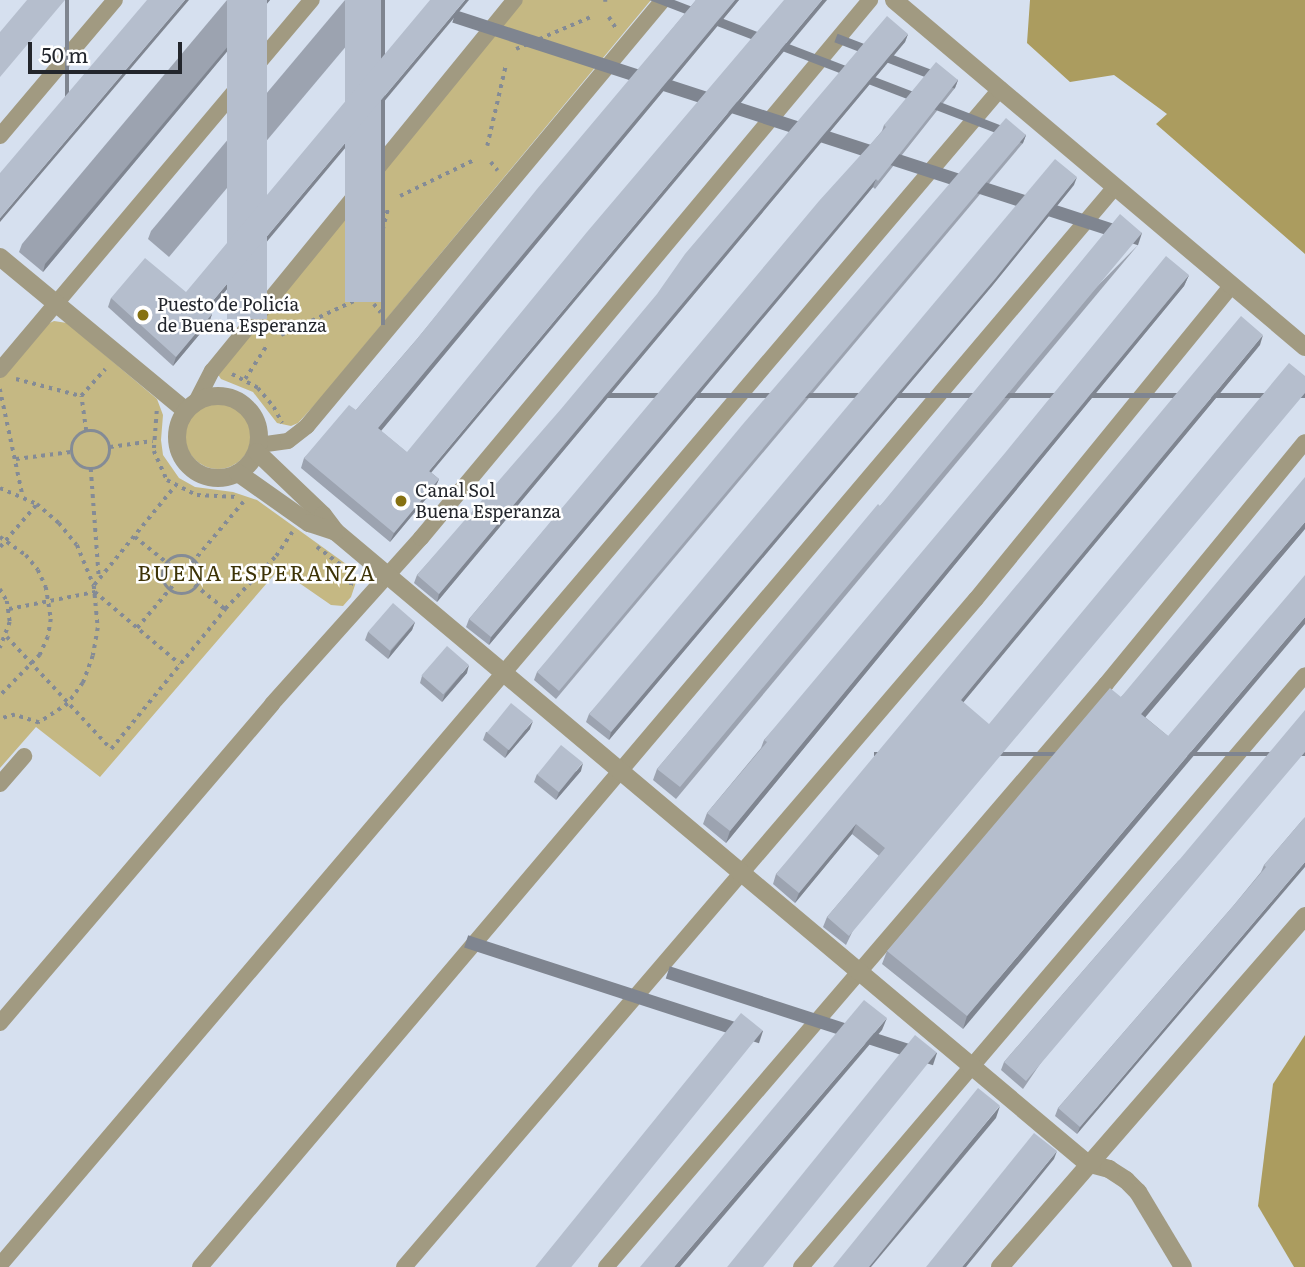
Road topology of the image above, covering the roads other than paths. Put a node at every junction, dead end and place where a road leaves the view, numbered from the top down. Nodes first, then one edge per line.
1 (114, 0) edge
2 (312, 0) edge
3 (515, 0) edge
4 (663, 0) edge
5 (870, 0) edge
6 (894, 0) edge
7 (1000, 89) junction
8 (0, 136) edge
9 (1115, 187) junction
10 (0, 257) edge
11 (1232, 285) junction
12 (55, 303) junction
13 (1305, 347) edge
14 (3, 373) edge
15 (191, 407) junction
16 (1305, 442) edge
17 (258, 448) junction
18 (238, 473) junction
19 (336, 532) junction
20 (387, 576) junction
21 (505, 674) junction
22 (1305, 675) edge
23 (24, 757) dead end
24 (622, 772) junction
25 (0, 784) edge
26 (743, 874) junction
27 (1305, 916) edge
28 (859, 971) junction
29 (0, 1023) edge
30 (971, 1065) junction
31 (1087, 1163) junction
32 (0, 1265) edge
33 (200, 1267) edge
34 (404, 1267) edge
35 (607, 1267) edge
36 (801, 1267) edge
37 (1000, 1267) edge
38 (1183, 1267) edge

1 - 8 street
2 - 12 street
3 - 15 street
4 - 17 street
5 - 20 street
6 - 7 street
7 - 9 street
7 - 21 street
9 - 11 street
9 - 24 street
10 - 12 street
11 - 13 street
11 - 26 street
12 - 14 street
12 - 15 street
15 - 17 street
15 - 18 street
16 - 28 street
17 - 18 street
17 - 19 street
18 - 19 street
19 - 20 street
20 - 21 street
20 - 29 street
21 - 24 street
21 - 32 street
22 - 30 street
23 - 25 street
24 - 26 street
24 - 33 street
26 - 28 street
26 - 34 street
27 - 31 street
28 - 30 street
28 - 35 street
30 - 31 street
30 - 36 street
31 - 37 street
31 - 38 street

